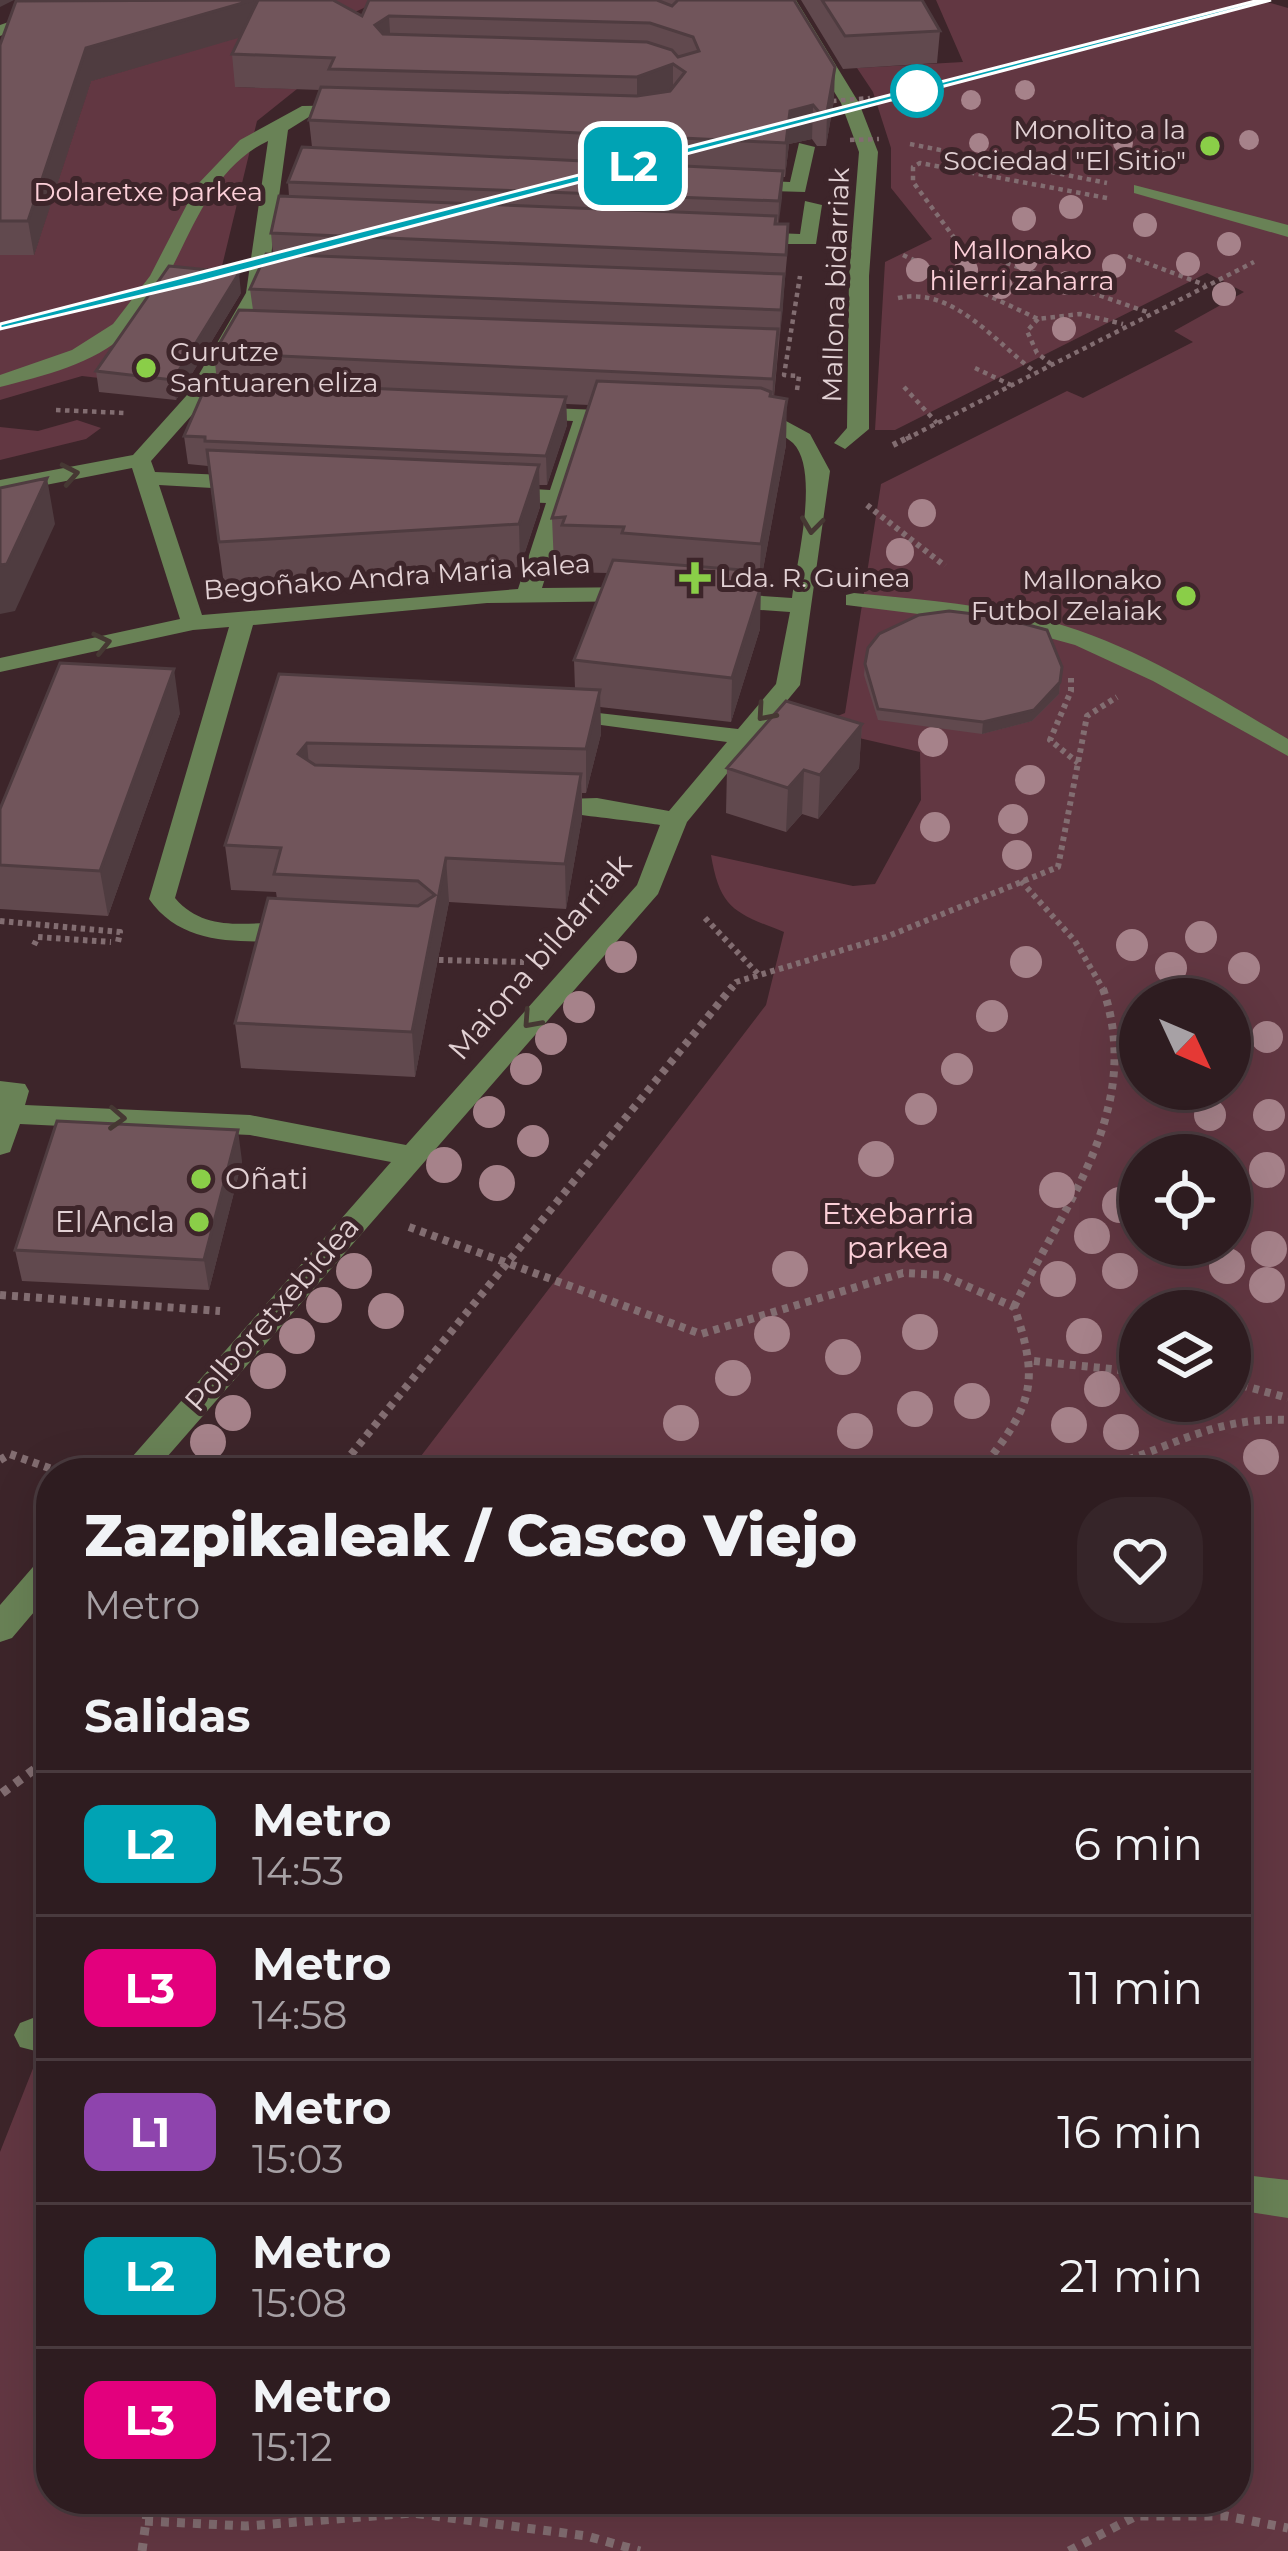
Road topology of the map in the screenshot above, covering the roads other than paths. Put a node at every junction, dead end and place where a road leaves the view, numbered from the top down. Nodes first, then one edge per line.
1 (88, 0) edge
2 (787, 0) edge
3 (0, 31) edge
4 (379, 110) edge
5 (286, 123) junction
6 (806, 147) edge
7 (277, 162) junction
8 (300, 163) edge
9 (718, 184) edge
10 (1141, 189) road end
11 (812, 206) dead end
12 (268, 218) junction
13 (292, 218) edge
14 (1288, 231) edge
15 (715, 236) edge
16 (258, 277) junction
17 (282, 278) edge
18 (232, 333) junction
19 (255, 334) edge
20 (0, 381) edge
21 (513, 412) edge
22 (585, 416) junction
23 (652, 418) edge
24 (720, 421) edge
25 (844, 443) dead end
26 (143, 469) junction
27 (261, 483) edge
28 (0, 487) edge
29 (467, 493) edge
30 (559, 497) junction
31 (528, 595) junction
32 (854, 600) dead end
33 (803, 606) junction
34 (243, 618) junction
35 (193, 622) junction
36 (5, 664) edge
37 (0, 690) edge
38 (528, 708) edge
39 (730, 735) edge
40 (1288, 749) edge
41 (527, 804) edge
42 (675, 820) junction
43 (330, 934) edge
44 (0, 1090) edge
45 (0, 1113) edge
46 (0, 1145) edge
47 (409, 1156) junction
48 (147, 1458) edge
49 (36, 1586) edge
50 (0, 1628) edge
51 (1251, 2194) edge
52 (1288, 2199) edge

1 - 3 street
2 - 25 street, Mallona bidarriak
4 - 5 street
5 - 7 street
5 - 20 street
6 - 9 street
7 - 8 street
7 - 12 street
10 - 14 street
11 - 15 street
12 - 13 street
12 - 16 street
16 - 17 street
16 - 18 street
18 - 19 street
18 - 26 street
21 - 22 street
22 - 23 street
22 - 30 street
24 -> 33 street, Maiona bildarriak
26 - 27 street
28 -> 26 street
26 - 35 street
29 - 30 street
30 - 31 street
31 - 33 street, Begoñako Andra Maria kalea
31 - 34 street, Begoñako Andra Maria kalea
32 - 40 street
33 -> 42 street, Maiona bildarriak
34 - 35 street, Begoñako Andra Maria kalea
34 - 43 street
36 -> 35 street, Begoñako Andra Maria kalea
36 - 37 street
38 - 39 street
41 - 42 street
42 -> 47 street, Maiona bildarriak
44 - 46 street
45 -> 47 street
47 - 48 street, Polboretxebidea
49 - 50 street
51 - 52 street

